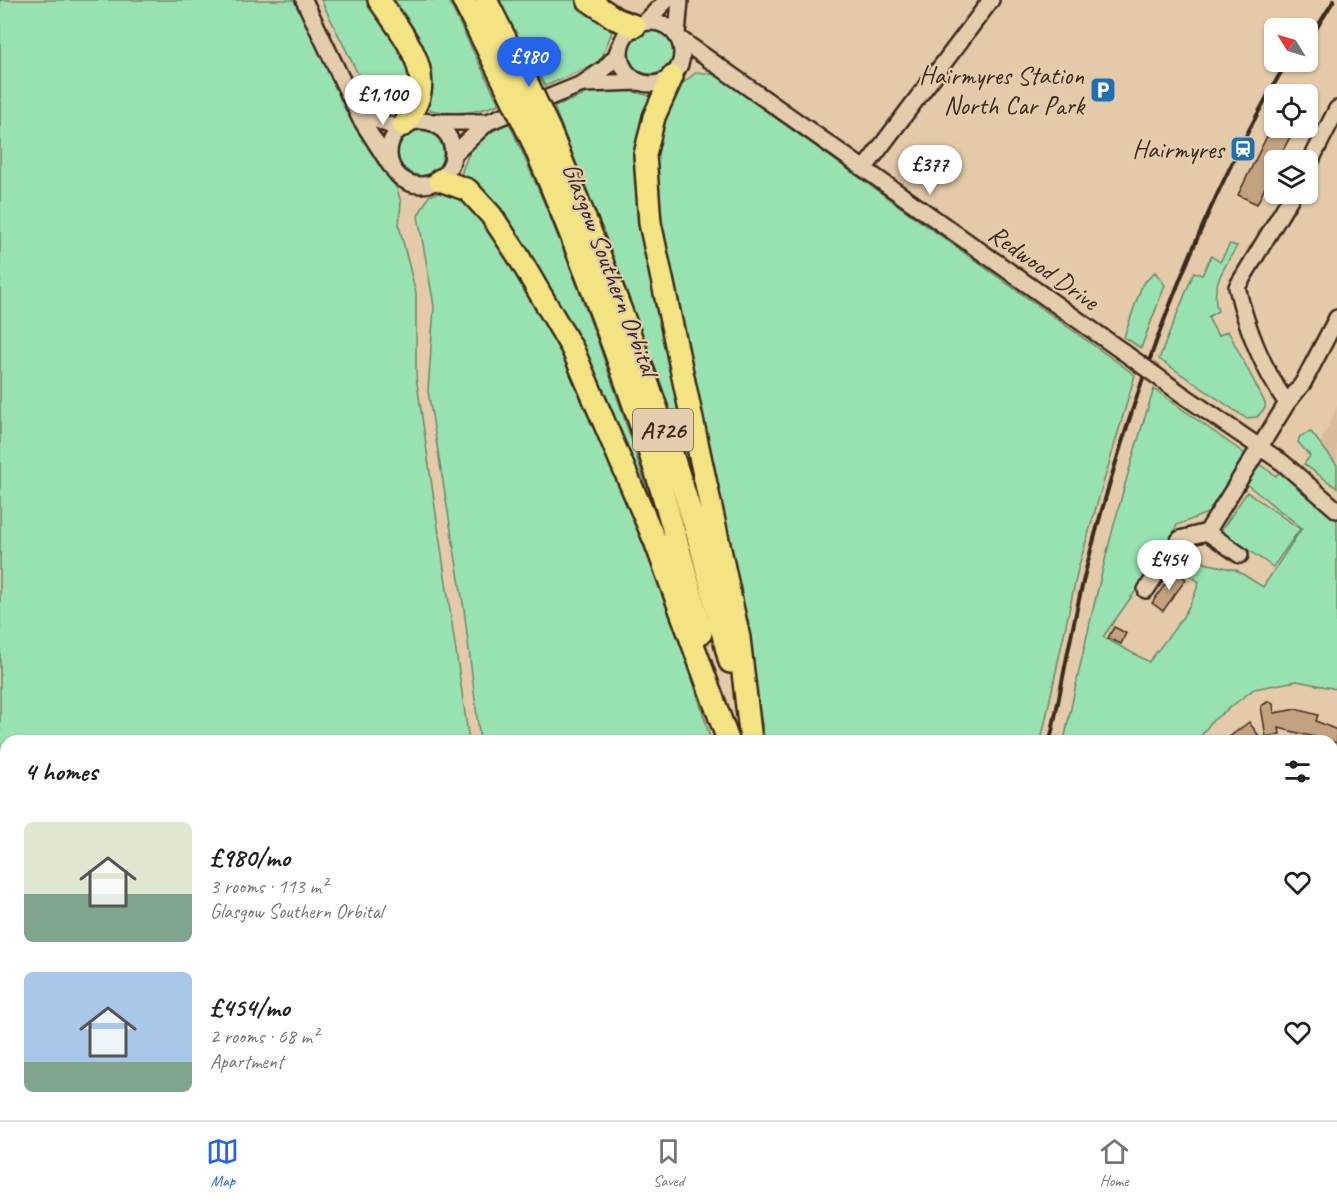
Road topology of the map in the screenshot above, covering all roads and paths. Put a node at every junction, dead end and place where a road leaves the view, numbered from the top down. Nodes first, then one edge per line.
1 (304, 0) edge
2 (379, 0) edge
3 (463, 0) edge
4 (486, 0) edge
5 (588, 0) edge
6 (667, 0) edge
7 (680, 0) edge
8 (991, 0) edge
9 (640, 24) junction
10 (678, 37) junction
11 (620, 46) junction
12 (718, 68) junction
13 (675, 73) junction
14 (515, 81) junction
15 (639, 82) junction
16 (582, 84) junction
17 (351, 97) junction
18 (1337, 108) edge
19 (431, 122) junction
20 (488, 122) junction
21 (402, 127) junction
22 (540, 133) junction
23 (1316, 150) edge
24 (454, 154) junction
25 (392, 167) junction
26 (864, 169) junction
27 (440, 180) junction
28 (1287, 204) edge
29 (1337, 318) edge
30 (1287, 403) junction
31 (1259, 448) junction
32 (1337, 510) edge
33 (1207, 532) junction
34 (1240, 555) dead end
35 (1146, 590) dead end
36 (726, 735) edge
37 (726, 735) edge
38 (749, 735) edge
39 (750, 735) edge

1 - 17 street
2 - 21 highway
3 - 14 highway, Glasgow Southern Orbital / A726
4 - 14 highway, Glasgow Southern Orbital / A726
5 - 9 highway
6 - 9 street
7 - 10 street
8 - 26 street
9 - 10 street
9 - 11 street
10 - 12 street, Redwood Drive
10 - 13 street
11 - 15 street
11 - 16 street
12 - 13 street
12 - 26 street, Redwood Drive
13 - 15 street
13 - 39 highway, A726
14 - 22 highway, Glasgow Southern Orbital / A726, bridge
15 - 16 street
16 - 20 street
17 - 21 street
17 - 25 street
18 - 23 street
19 - 20 street
19 - 21 street
19 - 24 street
20 - 24 street
21 - 25 street
22 - 36 highway, Glasgow Southern Orbital / A726
22 - 38 highway, Glasgow Southern Orbital / A726
24 - 27 street
25 - 27 street
26 - 31 street, Redwood Drive, bridge
27 - 37 highway, A726
28 - 30 street
29 - 30 street
30 - 31 street
31 - 32 street, Redwood Drive
31 - 33 street
33 - 34 street
33 - 35 street

